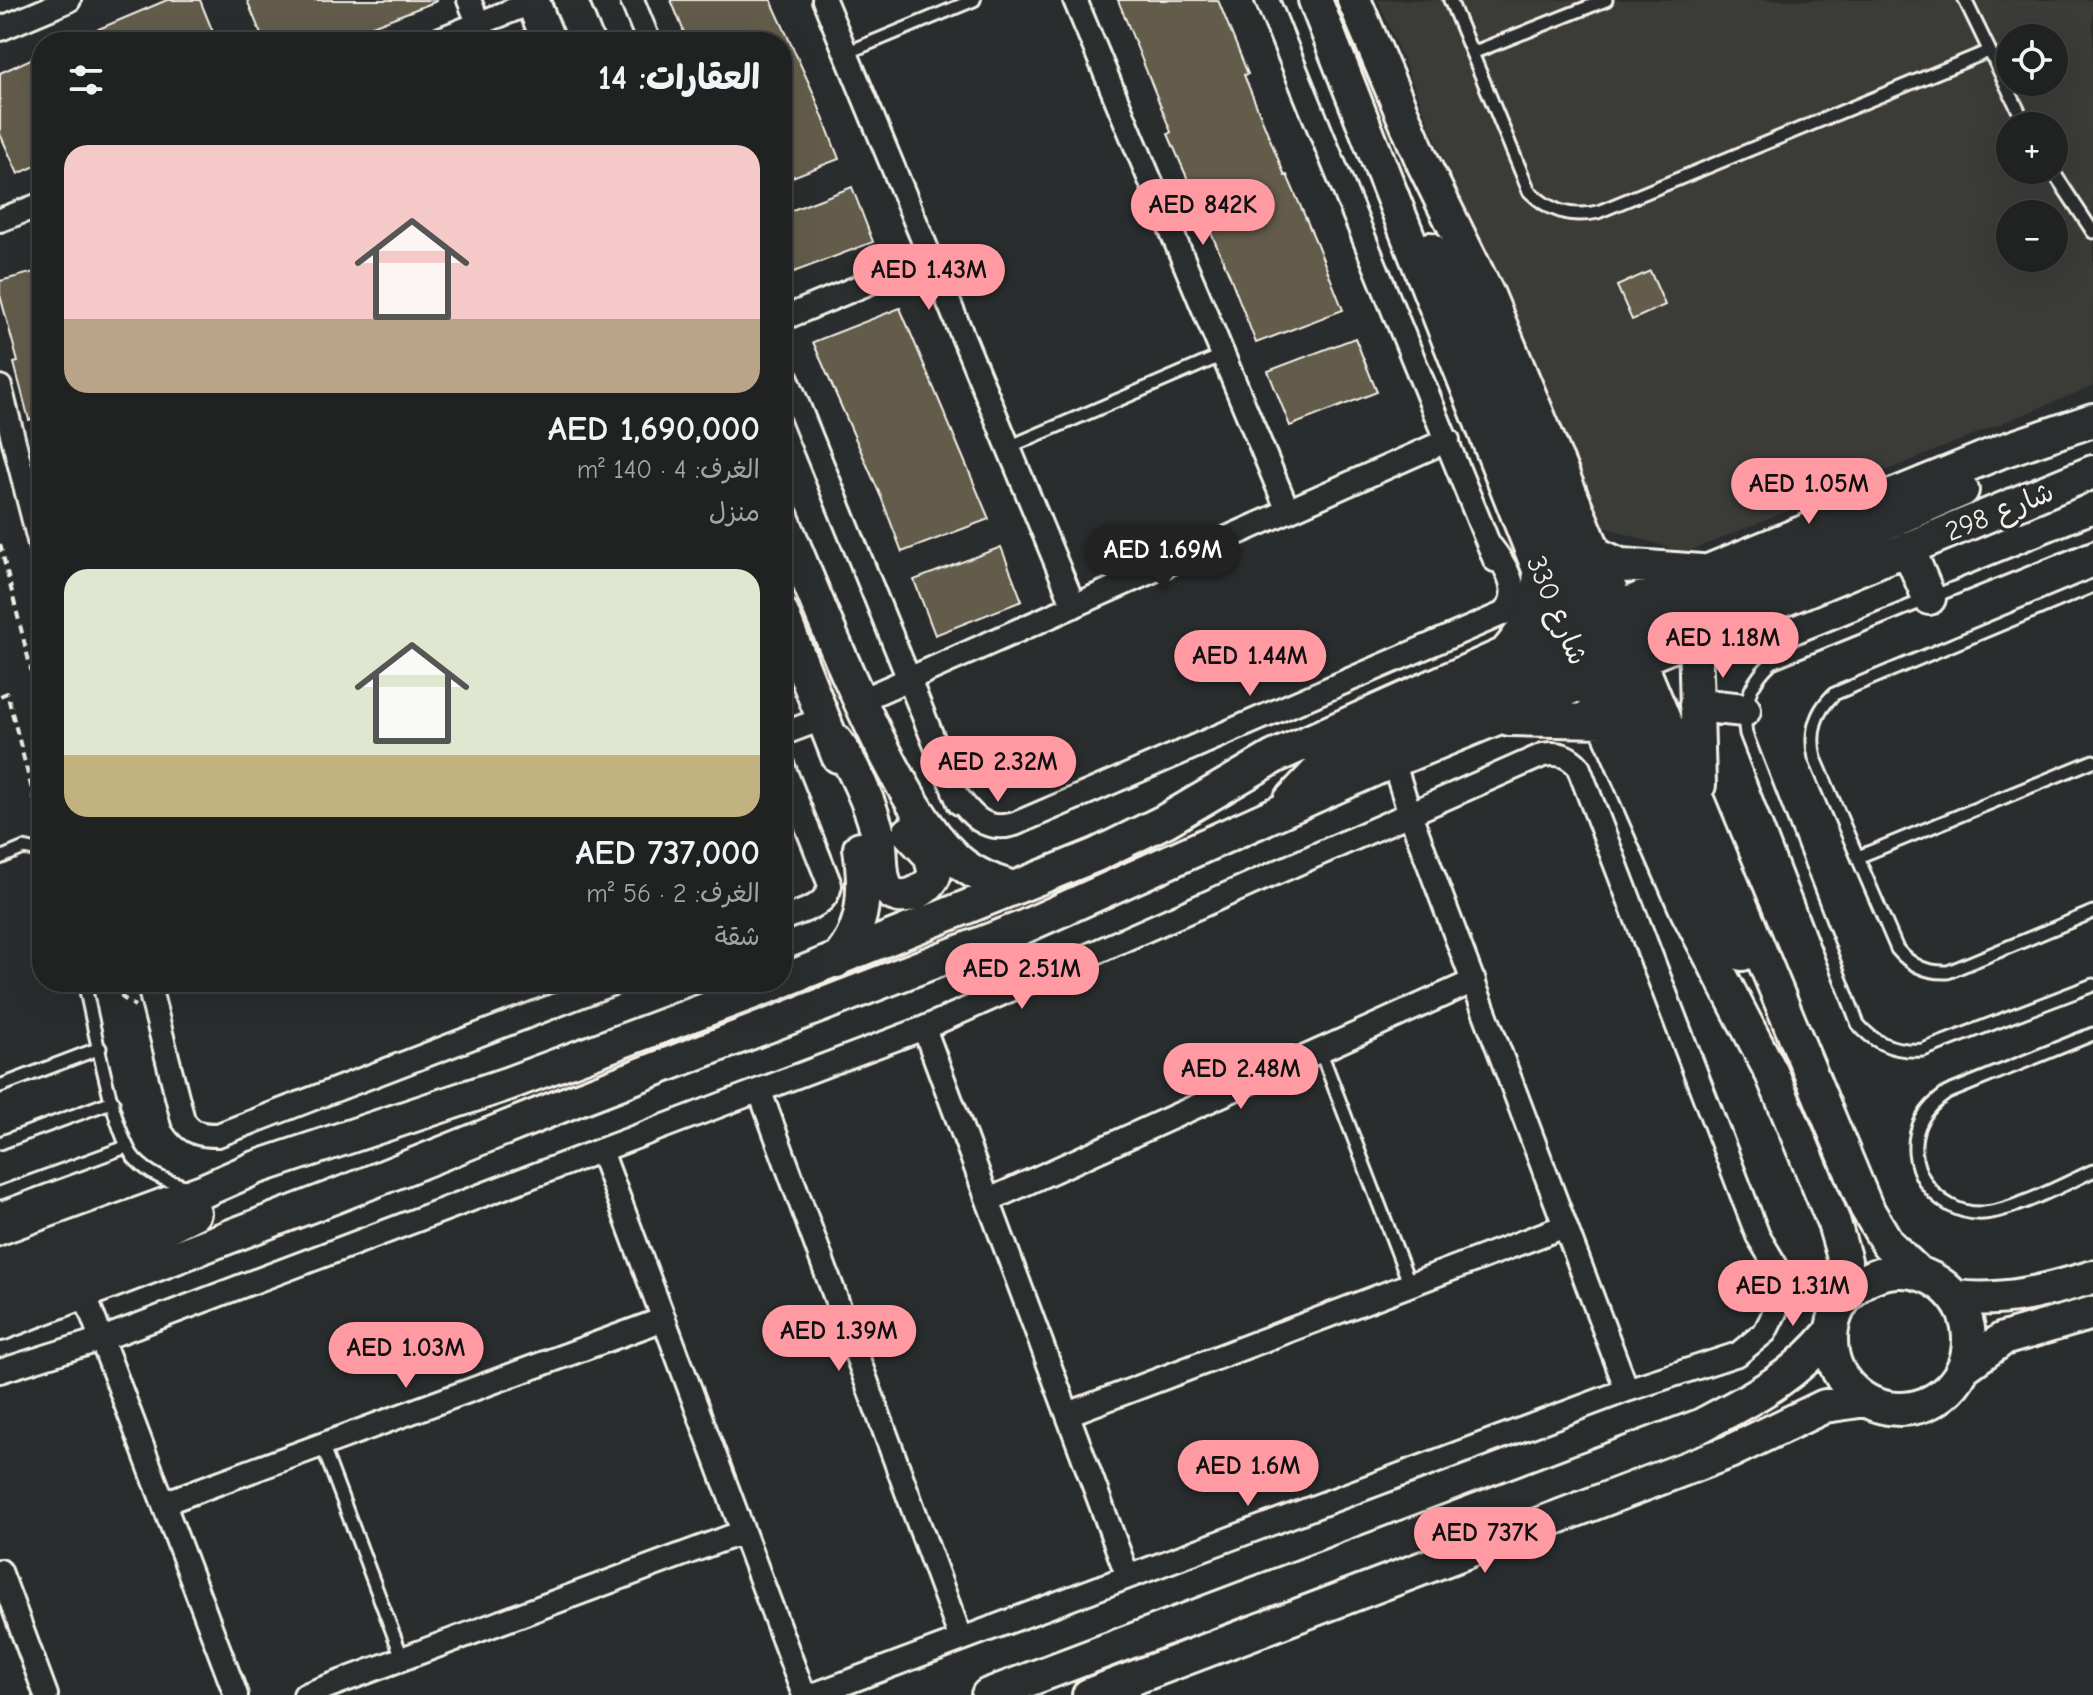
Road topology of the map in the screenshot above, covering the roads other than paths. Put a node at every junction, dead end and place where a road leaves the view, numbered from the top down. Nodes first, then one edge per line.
1 (69, 0) edge
2 (469, 0) edge
3 (570, 0) edge
4 (632, 0) edge
5 (824, 0) edge
6 (974, 0) edge
7 (1075, 0) edge
8 (1267, 0) edge
9 (1315, 0) edge
10 (1354, 0) edge
11 (1450, 0) edge
12 (1965, 0) edge
13 (532, 1) edge
14 (1600, 1) edge
15 (0, 29) edge
16 (482, 32) edge
17 (484, 32) edge
18 (545, 32) edge
19 (583, 32) edge
20 (645, 32) edge
21 (1989, 51) junction
22 (846, 53) junction
23 (1472, 53) junction
24 (2019, 112) edge
25 (2061, 184) edge
26 (32, 208) edge
27 (1399, 215) junction
28 (0, 220) edge
29 (2093, 232) edge
30 (931, 257) junction
31 (792, 315) edge
32 (1223, 355) junction
33 (0, 387) edge
34 (792, 390) edge
35 (2093, 421) edge
36 (1448, 440) junction
37 (1009, 447) junction
38 (2093, 472) edge
39 (1288, 511) junction
40 (32, 513) edge
41 (2093, 532) edge
42 (792, 541) edge
43 (1908, 548) junction
44 (1594, 553) junction
45 (1708, 571) junction
46 (1540, 572) junction
47 (2093, 586) edge
48 (1929, 598) junction
49 (1074, 606) junction
50 (1695, 636) junction
51 (792, 639) edge
52 (1602, 645) junction
53 (1505, 654) junction
54 (910, 679) junction
55 (859, 701) junction
56 (1696, 705) junction
57 (1744, 710) junction
58 (1494, 719) junction
59 (1605, 721) junction
60 (828, 728) junction
61 (792, 733) edge
62 (1393, 761) junction
63 (2093, 761) edge
64 (792, 789) edge
65 (1699, 804) junction
66 (1284, 808) junction
67 (1410, 814) junction
68 (32, 850) edge
69 (1858, 857) junction
70 (0, 858) edge
71 (1014, 888) junction
72 (2093, 912) edge
73 (792, 915) edge
74 (836, 961) junction
75 (792, 978) edge
76 (1772, 978) junction
77 (1474, 981) junction
78 (2093, 985) edge
79 (86, 992) edge
80 (151, 992) edge
81 (590, 992) edge
82 (754, 992) edge
83 (924, 1028) junction
84 (2093, 1034) edge
85 (100, 1048) junction
86 (1320, 1050) junction
87 (0, 1086) edge
88 (760, 1092) junction
89 (113, 1101) junction
90 (0, 1143) edge
91 (126, 1147) junction
92 (601, 1151) junction
93 (255, 1168) junction
94 (2093, 1171) edge
95 (205, 1190) junction
96 (0, 1193) edge
97 (989, 1200) junction
98 (1565, 1226) junction
99 (0, 1265) edge
100 (1919, 1274) junction
101 (2093, 1277) edge
102 (1410, 1285) junction
103 (0, 1291) edge
104 (84, 1293) junction
105 (1955, 1297) junction
106 (1843, 1301) junction
107 (2093, 1313) edge
108 (664, 1319) junction
109 (0, 1324) edge
110 (1831, 1332) junction
111 (102, 1339) junction
112 (1964, 1367) junction
113 (0, 1371) edge
114 (1627, 1390) junction
115 (1866, 1400) junction
116 (1068, 1414) junction
117 (322, 1445) junction
118 (164, 1503) junction
119 (743, 1532) junction
120 (0, 1571) edge
121 (1128, 1577) junction
122 (961, 1639) junction
123 (402, 1657) junction
124 (46, 1695) edge
125 (236, 1695) edge
126 (305, 1695) edge
127 (804, 1695) edge
128 (813, 1695) edge
129 (988, 1695) edge
130 (1089, 1695) edge

1 - 15 street
2 - 16 street
3 - 19 street
4 - 20 street
5 - 22 street
6 - 22 lane
7 - 32 street
8 - 36 street
9 - 27 street, شارع 330
10 - 44 street, شارع 330
11 - 23 lane
12 - 21 lane
13 - 17 street
13 - 18 street
14 - 23 lane
21 - 23 lane
21 - 24 lane
22 - 30 street
25 - 29 lane
26 - 28 street
27 - 46 street, شارع 330
27 - 52 street
30 - 31 street
30 - 37 street
32 - 37 lane
32 - 39 street
33 - 40 street
34 - 54 street
35 - 45 street, شارع 298
35 - 52 street
36 - 39 street
36 - 54 street
37 - 49 street
38 - 43 street, شارع 298
39 - 49 street
41 - 48 lane
42 - 55 street
43 - 48 street
43 - 50 street, شارع 298
44 - 45 street
44 - 52 street, شارع 330
45 - 52 street, شارع 298
46 - 52 street, شارع 330
46 - 53 street
47 - 69 lane
48 - 57 lane
49 - 54 street
50 - 52 street, شارع 298
50 - 56 street
51 - 60 street
52 - 53 street
52 - 58 street
52 - 59 street, شارع 330
52 - 65 street, شارع 330
52 - 66 street
52 - 76 street
53 - 71 street
54 - 55 street
55 - 60 street
55 - 71 street
56 - 57 street
56 - 65 street
57 - 78 lane
58 - 59 street
58 - 62 street
59 - 106 street, شارع 330
60 - 61 street
60 - 74 street
62 - 66 street
62 - 67 street
63 - 69 lane
64 - 73 street
65 - 76 street, شارع 330
66 - 104 street
67 - 77 street
67 - 83 street
67 - 114 street
68 - 70 lane
69 - 72 lane
71 - 74 street
74 - 75 street
76 - 100 street, شارع 330
77 - 86 street
77 - 98 street
79 - 85 lane
80 - 81 street
82 - 93 street
83 - 88 street
83 - 97 street
84 - 94 lane
85 - 87 lane
85 - 89 lane
86 - 97 street
86 - 102 lane
88 - 92 street
88 - 122 street
89 - 90 lane
89 - 91 lane
91 - 95 lane
91 - 96 lane
92 - 108 street
92 - 111 street
93 - 95 street
93 - 103 street
95 - 99 street
97 - 116 street
98 - 102 street
98 - 114 street
100 - 105 street
100 - 106 street
101 - 105 street
102 - 116 street
104 - 109 street
104 - 111 street
105 - 112 street
106 - 110 street
107 - 112 street
108 - 117 street
108 - 119 street
110 - 115 street
110 - 129 street
111 - 113 street
111 - 118 street
112 - 115 street
114 - 121 street
115 - 130 street
116 - 121 street
117 - 118 street
117 - 123 lane
118 - 125 street
119 - 123 street
119 - 127 street
120 - 124 street
121 - 122 street
122 - 128 street
123 - 126 street

